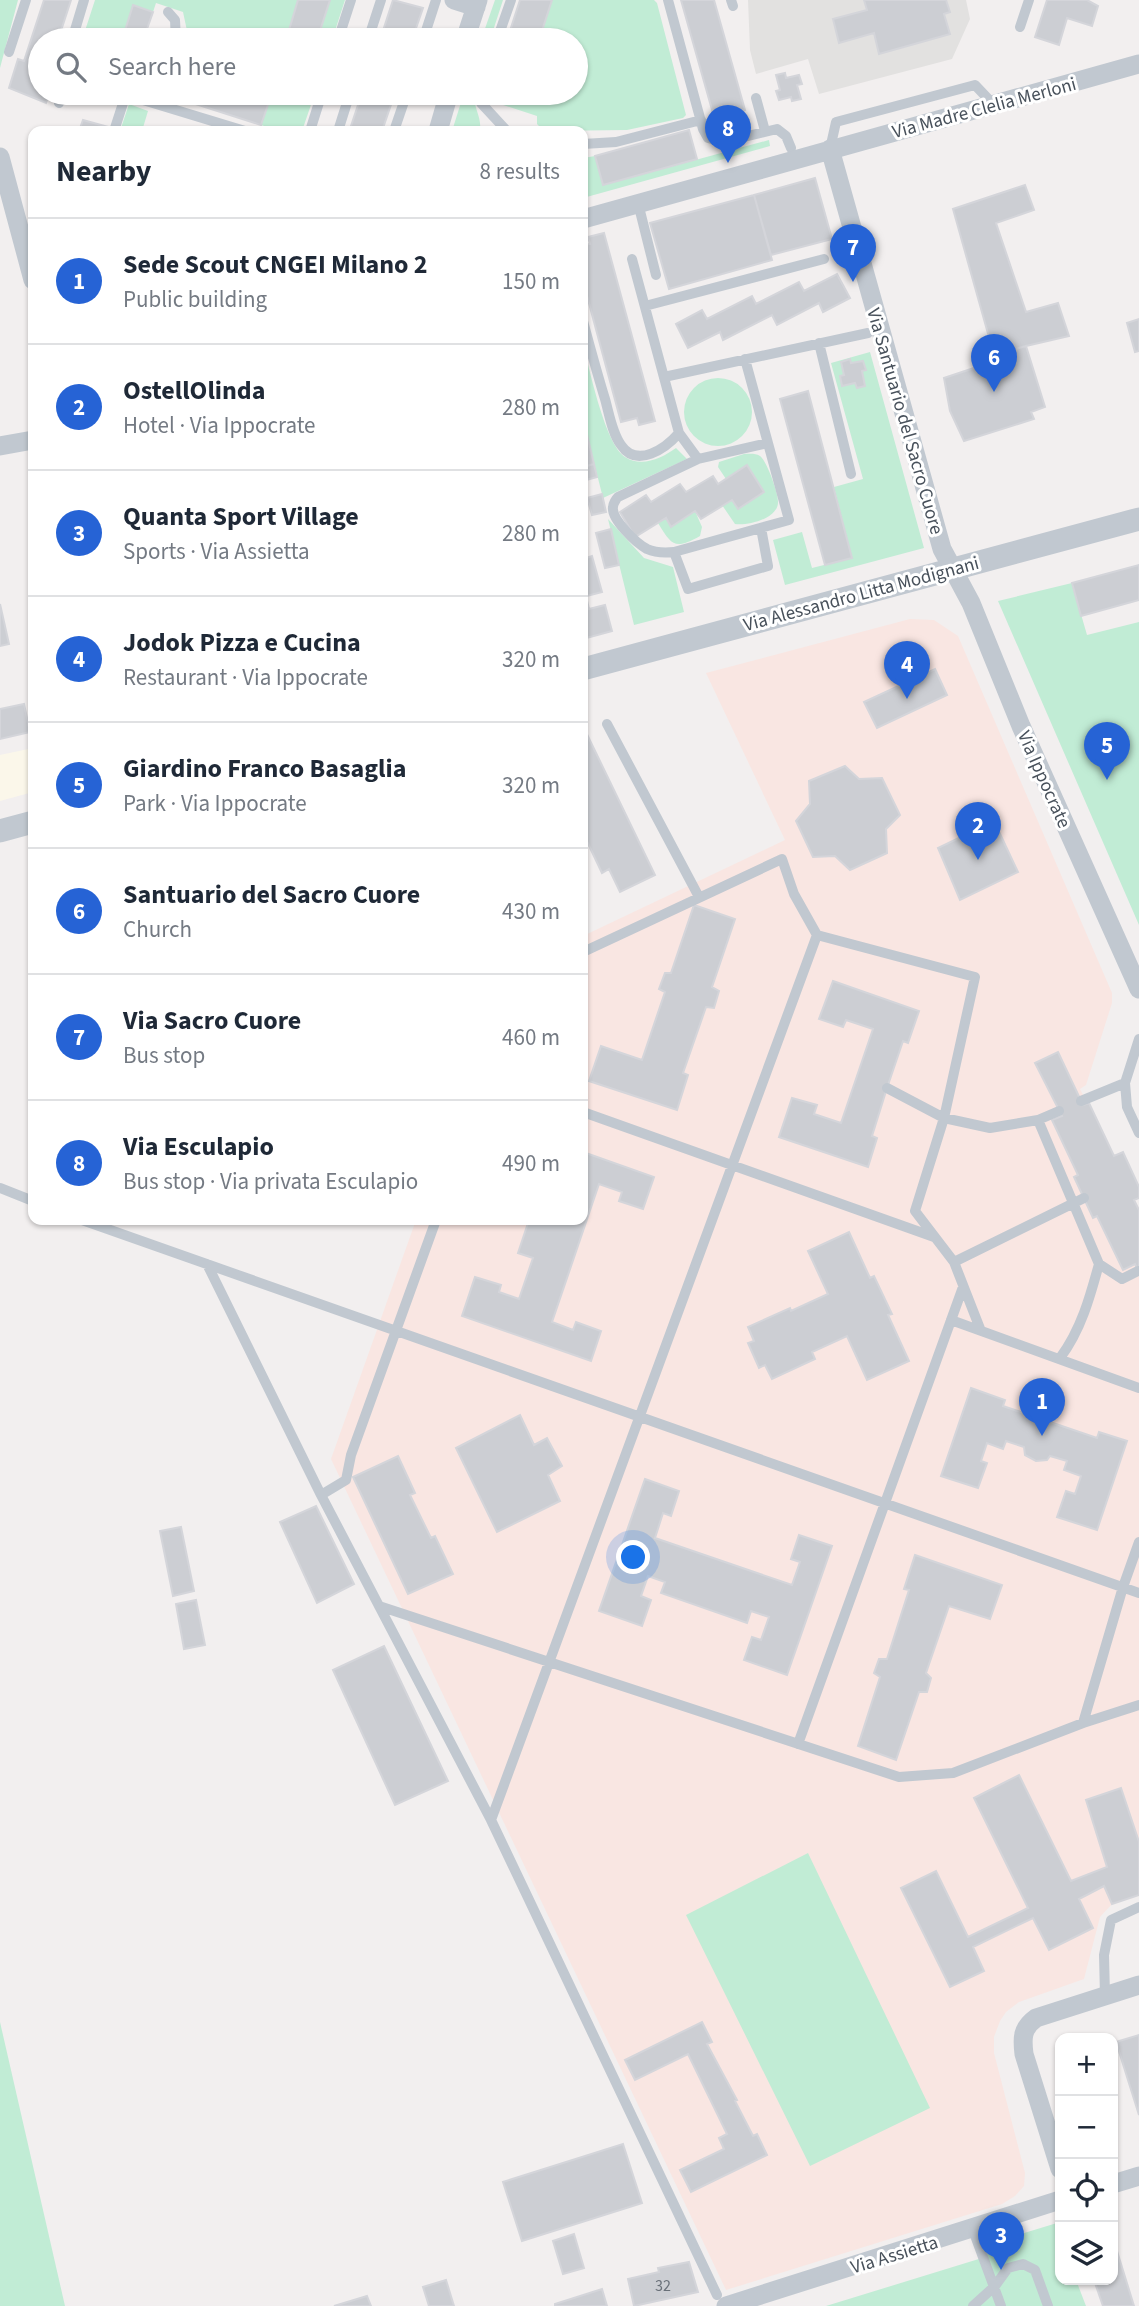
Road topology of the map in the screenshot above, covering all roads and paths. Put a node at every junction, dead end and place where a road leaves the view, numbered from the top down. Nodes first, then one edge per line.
1 (26, 0) edge
2 (84, 0) edge
3 (351, 0) edge
4 (381, 0) edge
5 (436, 0) edge
6 (454, 0) edge
7 (511, 0) edge
8 (668, 0) edge
9 (1029, 0) edge
10 (477, 4) edge
11 (168, 12) dead end
12 (1020, 27) dead end
13 (76, 28) edge
14 (175, 28) edge
15 (342, 28) edge
16 (372, 28) edge
17 (427, 28) edge
18 (469, 28) edge
19 (502, 28) edge
20 (9, 52) dead end
21 (1139, 64) edge
22 (756, 98) dead end
23 (120, 105) edge
24 (161, 105) edge
25 (318, 105) edge
26 (346, 105) edge
27 (403, 105) edge
28 (446, 105) edge
29 (483, 105) edge
30 (701, 121) junction
31 (115, 126) edge
32 (229, 126) edge
33 (312, 126) edge
34 (340, 126) edge
35 (396, 126) edge
36 (439, 126) edge
37 (502, 126) edge
38 (765, 131) junction
39 (588, 144) edge
40 (791, 148) dead end
41 (830, 149) junction
42 (0, 157) edge
43 (638, 203) junction
44 (588, 218) edge
45 (632, 259) dead end
46 (824, 259) dead end
47 (28, 261) edge
48 (656, 275) dead end
49 (645, 306) junction
50 (868, 333) dead end
51 (588, 339) edge
52 (819, 343) junction
53 (745, 359) junction
54 (664, 377) junction
55 (679, 433) junction
56 (28, 441) edge
57 (768, 443) junction
58 (0, 446) edge
59 (698, 459) junction
60 (852, 474) dead end
61 (1139, 519) edge
62 (761, 528) junction
63 (674, 552) junction
64 (953, 569) junction
65 (588, 668) edge
66 (607, 724) dead end
67 (28, 823) edge
68 (0, 831) edge
69 (699, 897) junction
70 (817, 935) junction
71 (588, 950) edge
72 (1139, 989) edge
73 (1139, 1039) edge
74 (1125, 1083) junction
75 (887, 1088) dead end
76 (1081, 1101) dead end
77 (1059, 1111) dead end
78 (588, 1114) edge
79 (944, 1118) junction
80 (1038, 1120) junction
81 (1139, 1133) edge
82 (731, 1166) junction
83 (0, 1188) edge
84 (1084, 1198) dead end
85 (28, 1199) edge
86 (1072, 1204) junction
87 (96, 1225) edge
88 (434, 1225) edge
89 (934, 1237) junction
90 (954, 1262) junction
91 (207, 1264) junction
92 (1099, 1264) junction
93 (1138, 1271) edge
94 (963, 1287) junction
95 (951, 1320) junction
96 (395, 1330) junction
97 (981, 1331) junction
98 (1060, 1358) junction
99 (1139, 1388) edge
100 (640, 1417) junction
101 (321, 1495) junction
102 (885, 1503) junction
103 (1139, 1542) edge
104 (1123, 1587) junction
105 (1139, 1593) edge
106 (379, 1606) junction
107 (549, 1662) junction
108 (1139, 1705) edge
109 (1083, 1723) junction
110 (798, 1744) junction
111 (491, 1820) junction
112 (1139, 1907) edge
113 (1139, 1985) edge
114 (1105, 1996) junction
115 (1057, 2159) edge
116 (1139, 2176) edge
117 (1118, 2182) edge
118 (1055, 2202) edge
119 (973, 2230) junction
120 (995, 2286) junction
121 (722, 2301) edge
122 (973, 2306) edge
123 (1001, 2306) edge
124 (1048, 2306) edge

1 - 20 lane
2 - 13 lane
3 - 15 lane
4 - 16 lane
5 - 17 lane
6 - 10 street
7 - 19 lane
8 - 30 lane
9 - 12 lane
10 - 18 street
11 - 14 lane
21 - 41 street, Via Madre Clelia Merloni
22 - 38 lane
23 - 31 lane
24 - 32 lane
25 - 33 lane
26 - 34 lane
27 - 35 lane
28 - 36 street
29 - 37 lane
30 - 38 lane
30 - 39 lane
38 - 40 lane
41 - 43 street, Via Madre Clelia Merloni
41 - 64 street, Via Santuario del Sacro Cuore
42 - 47 street
43 - 44 street, Via Madre Clelia Merloni
43 - 48 lane
45 - 49 lane
46 - 49 lane
49 - 54 lane
50 - 52 lane
51 - 55 lane
52 - 53 lane
52 - 60 lane
53 - 54 lane
53 - 57 lane
54 - 55 lane
55 - 59 lane
56 - 58 street
57 - 59 lane
57 - 62 lane
59 - 63 lane
61 - 64 street, Via Alessandro Litta Modignani
62 - 63 lane
62 - 63 lane
64 - 65 street, Via Alessandro Litta Modignani
64 - 72 street, Via Ippocrate
66 - 69 lane
67 - 68 street
69 - 70 lane
69 - 71 lane
70 - 79 lane
70 - 82 lane
73 - 74 lane
74 - 76 lane
74 - 81 lane
75 - 79 lane
77 - 80 lane
78 - 82 lane
79 - 80 lane
79 - 89 lane
80 - 86 lane
82 - 89 lane
82 - 100 lane
83 - 85 lane
84 - 86 lane
86 - 90 lane
86 - 92 lane
87 - 91 lane
88 - 96 lane
89 - 90 lane
90 - 94 lane
91 - 96 lane
91 - 101 lane
92 - 93 lane
92 - 98 lane
94 - 95 lane
94 - 97 lane
95 - 97 lane
95 - 102 lane
96 - 100 lane
96 - 101 lane
97 - 98 lane
98 - 99 lane
100 - 102 lane
100 - 107 lane
101 - 106 lane
102 - 104 lane
102 - 110 lane
103 - 104 lane
104 - 105 lane
104 - 109 lane
106 - 107 lane
106 - 111 lane
107 - 110 lane
107 - 111 lane
108 - 109 lane
109 - 110 lane
111 - 121 lane
112 - 114 lane
113 - 114 street
114 - 115 street
116 - 117 street
118 - 119 street, Via Assietta
119 - 120 lane
119 - 121 street, Via Assietta
120 - 122 lane
120 - 123 lane
120 - 124 lane

